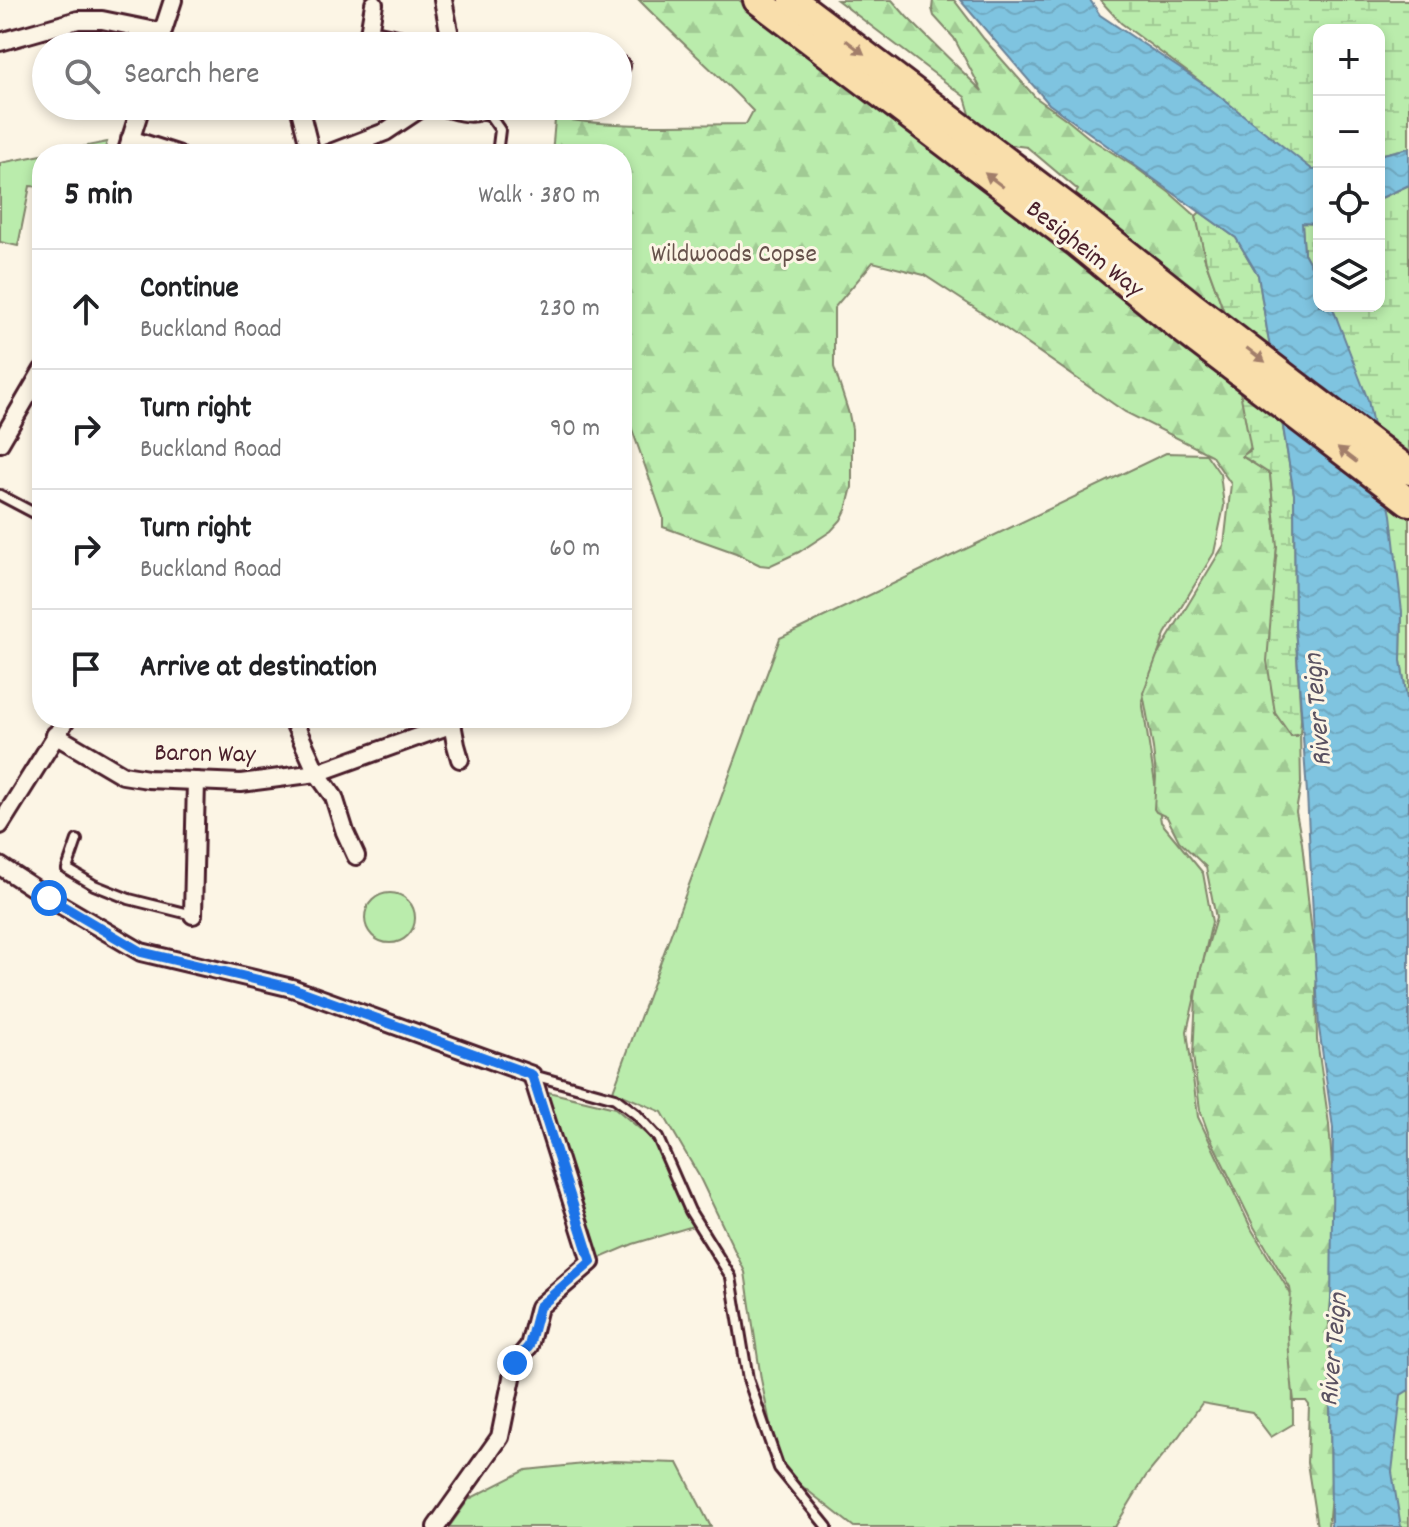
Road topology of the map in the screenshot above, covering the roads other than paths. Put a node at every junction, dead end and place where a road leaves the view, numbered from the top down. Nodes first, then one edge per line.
1 (173, 0) edge
2 (443, 0) edge
3 (757, 0) edge
4 (793, 0) edge
5 (374, 4) dead end
6 (35, 32) edge
7 (139, 32) edge
8 (162, 32) edge
9 (369, 32) edge
10 (448, 32) edge
11 (32, 33) edge
12 (0, 42) edge
13 (137, 120) edge
14 (302, 120) edge
15 (403, 120) edge
16 (494, 120) edge
17 (129, 144) edge
18 (308, 144) edge
19 (354, 144) edge
20 (498, 144) edge
21 (1188, 318) junction
22 (32, 388) edge
23 (0, 443) edge
24 (1409, 471) edge
25 (0, 495) edge
26 (1409, 502) edge
27 (32, 512) edge
28 (60, 728) edge
29 (297, 728) edge
30 (434, 728) edge
31 (453, 728) edge
32 (55, 735) junction
33 (460, 759) dead end
34 (317, 773) junction
35 (196, 781) junction
36 (0, 825) edge
37 (77, 840) dead end
38 (356, 856) dead end
39 (0, 866) edge
40 (193, 915) joint
41 (532, 1075) junction
42 (436, 1527) edge
43 (827, 1527) edge

1 - 8 street
2 - 10 street
21 -> 3 highway, Besigheim Way
4 -> 21 highway, Besigheim Way
5 - 9 street
6 - 7 street
11 - 12 street
13 - 17 street
14 - 18 street
15 - 19 street
16 - 20 lane
21 -> 24 highway, Besigheim Way
26 -> 21 highway, Besigheim Way
22 - 23 street
25 - 27 lane
28 - 32 street
29 - 34 street
30 - 34 street, Baron Way
31 - 33 street
32 - 35 street, Baron Way
32 - 36 street
34 - 35 street, Baron Way
34 - 38 street
35 - 40 street
37 - 40 lane
39 - 41 street
41 - 42 street
41 - 43 lane

